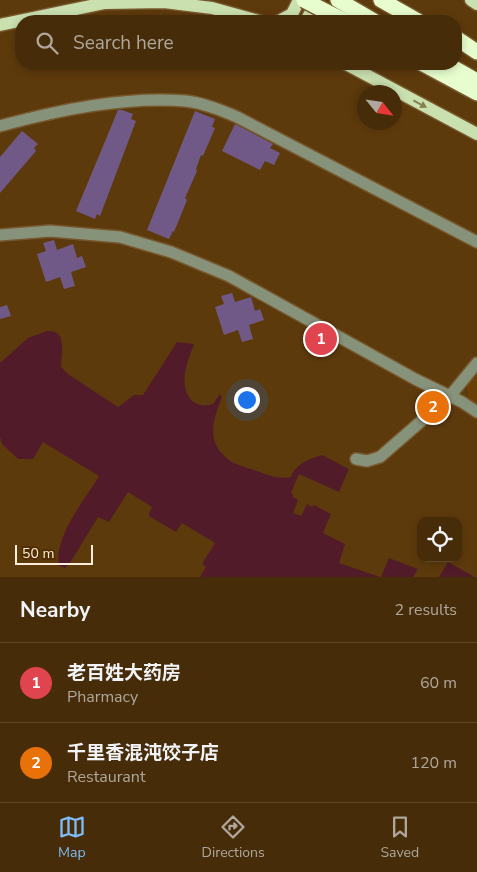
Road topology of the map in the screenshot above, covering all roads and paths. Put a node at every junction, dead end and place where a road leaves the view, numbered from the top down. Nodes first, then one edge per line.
1 (299, 0) edge
2 (304, 0) edge
3 (338, 0) edge
4 (381, 0) edge
5 (398, 0) edge
6 (471, 0) edge
7 (477, 4) edge
8 (321, 5) edge
9 (45, 15) edge
10 (237, 15) edge
11 (290, 15) edge
12 (312, 15) edge
13 (336, 15) edge
14 (364, 15) edge
15 (407, 15) edge
16 (422, 15) edge
17 (15, 21) edge
18 (0, 24) edge
19 (462, 42) edge
20 (462, 46) edge
21 (477, 53) edge
22 (357, 70) edge
23 (434, 70) edge
24 (458, 70) edge
25 (477, 81) edge
26 (477, 93) edge
27 (0, 126) edge
28 (477, 134) edge
29 (0, 235) edge
30 (477, 242) edge
31 (477, 363) edge
32 (450, 396) junction
33 (477, 412) edge
34 (356, 459) dead end

1 - 11 main road
2 - 8 highway, bridge
3 - 14 highway
4 - 15 highway
5 - 16 highway
6 - 7 main road
8 - 12 main road
8 - 13 highway
9 - 10 main road
17 - 18 main road
19 - 21 highway
20 - 21 highway
22 -> 28 main road
23 - 26 highway
24 - 25 highway
27 - 30 street
29 - 32 street
31 - 32 street
32 - 33 street
32 - 34 street

